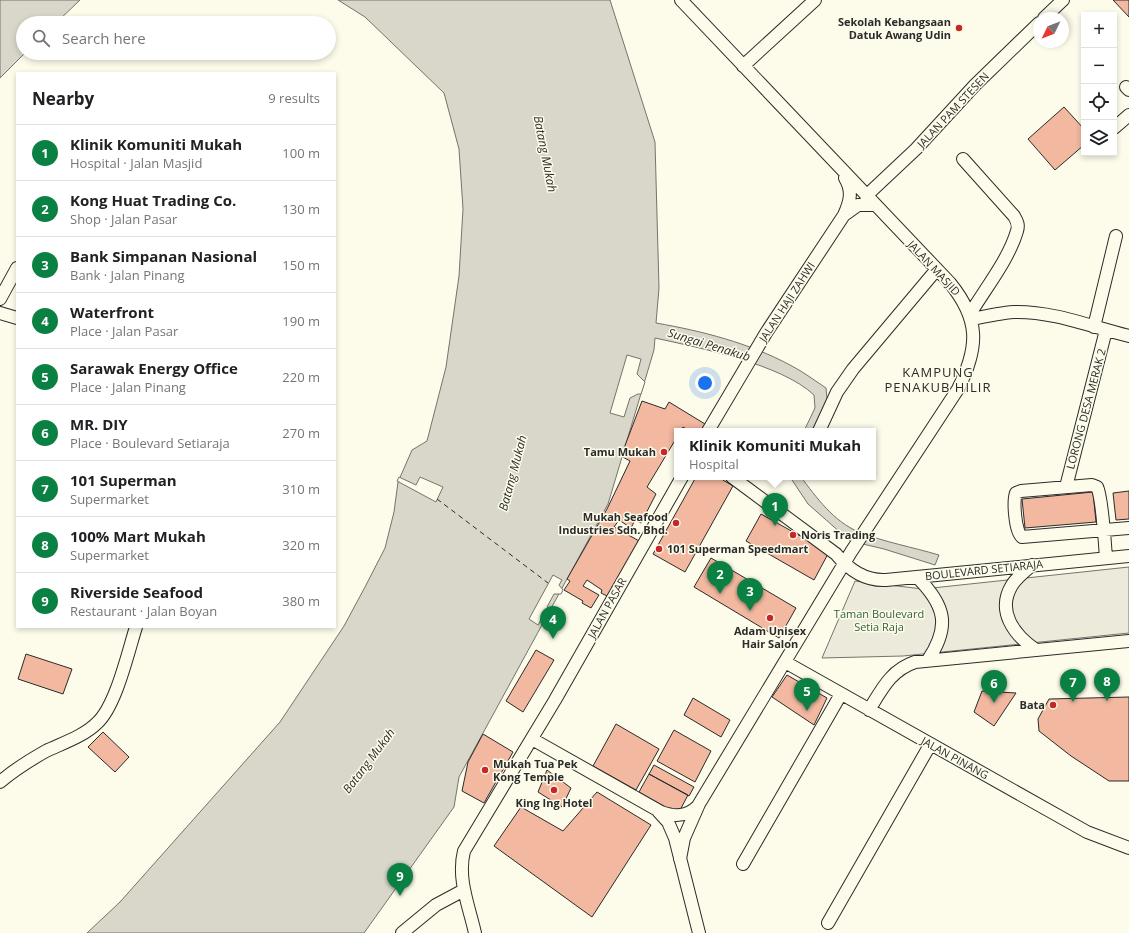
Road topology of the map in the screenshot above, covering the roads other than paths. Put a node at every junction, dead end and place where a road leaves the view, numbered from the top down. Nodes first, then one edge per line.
1 (681, 0) edge
2 (815, 0) edge
3 (1063, 0) edge
4 (1050, 12) edge
5 (1033, 29) edge
6 (743, 66) junction
7 (1129, 115) edge
8 (1117, 125) edge
9 (963, 159) dead end
10 (841, 170) junction
11 (866, 196) junction
12 (875, 205) junction
13 (844, 215) junction
14 (1116, 236) dead end
15 (937, 269) junction
16 (16, 270) edge
17 (0, 299) edge
18 (0, 313) edge
19 (971, 316) junction
20 (16, 318) edge
21 (1100, 329) junction
22 (1129, 336) edge
23 (710, 428) edge
24 (820, 428) edge
25 (680, 480) edge
26 (736, 480) edge
27 (1066, 487) junction
28 (1129, 528) edge
29 (1103, 531) junction
30 (1129, 556) edge
31 (1106, 558) junction
32 (844, 564) junction
33 (1032, 565) junction
34 (917, 577) junction
35 (136, 628) edge
36 (1129, 641) edge
37 (1036, 650) junction
38 (928, 660) junction
39 (785, 662) junction
40 (841, 694) junction
41 (869, 710) junction
42 (532, 739) junction
43 (930, 744) junction
44 (0, 782) edge
45 (699, 804) junction
46 (654, 808) junction
47 (1129, 848) edge
48 (680, 859) junction
49 (743, 864) dead end
50 (464, 890) junction
51 (828, 924) dead end
52 (402, 933) edge
53 (476, 933) edge
54 (699, 933) edge

1 - 6 street, JALAN MASJID
2 - 6 street
3 - 4 street
5 - 11 street, JALAN PAM STESEN
6 - 10 street, JALAN MASJID
7 - 8 street
9 - 19 street
10 - 11 street, JALAN MASJID
10 - 13 street, JALAN HAJI ZAHWI
11 - 12 street, JALAN MASJID
12 - 13 street, JALAN HAJI ZAHWI
12 - 15 street, JALAN MASJID
13 - 23 street, JALAN HAJI ZAHWI
14 - 21 street, LORONG DESA MERAK 2
15 - 19 street, JALAN MASJID
15 - 24 street
16 - 17 street
18 - 20 street
19 - 21 street
19 - 32 street, JALAN MASJID
21 - 22 street
21 - 27 street, LORONG DESA MERAK 2
25 - 42 street, JALAN PASAR
26 - 32 street
27 - 29 street
27 - 29 street
28 - 29 street
29 - 31 street
30 - 31 street, BOULEVARD SETIARAJA
31 - 33 street, BOULEVARD SETIARAJA
32 - 34 street, BOULEVARD SETIARAJA
32 - 39 street, JALAN MASJID
33 - 34 street, BOULEVARD SETIARAJA
33 - 37 street
34 - 38 street
35 - 44 street
36 - 37 street
37 - 38 street
38 - 41 street
39 - 40 street, JALAN PINANG
39 - 45 street, JALAN MASJID
40 - 41 street, JALAN PINANG
40 - 49 street
41 - 43 street, JALAN PINANG
42 - 46 street
42 - 50 street, JALAN PASAR
43 - 47 street, JALAN PINANG
43 - 51 street
45 - 46 street
45 - 48 street, JALAN MASJID
46 - 48 street
48 - 54 street
50 - 52 street
50 - 53 street, JALAN PASAR

